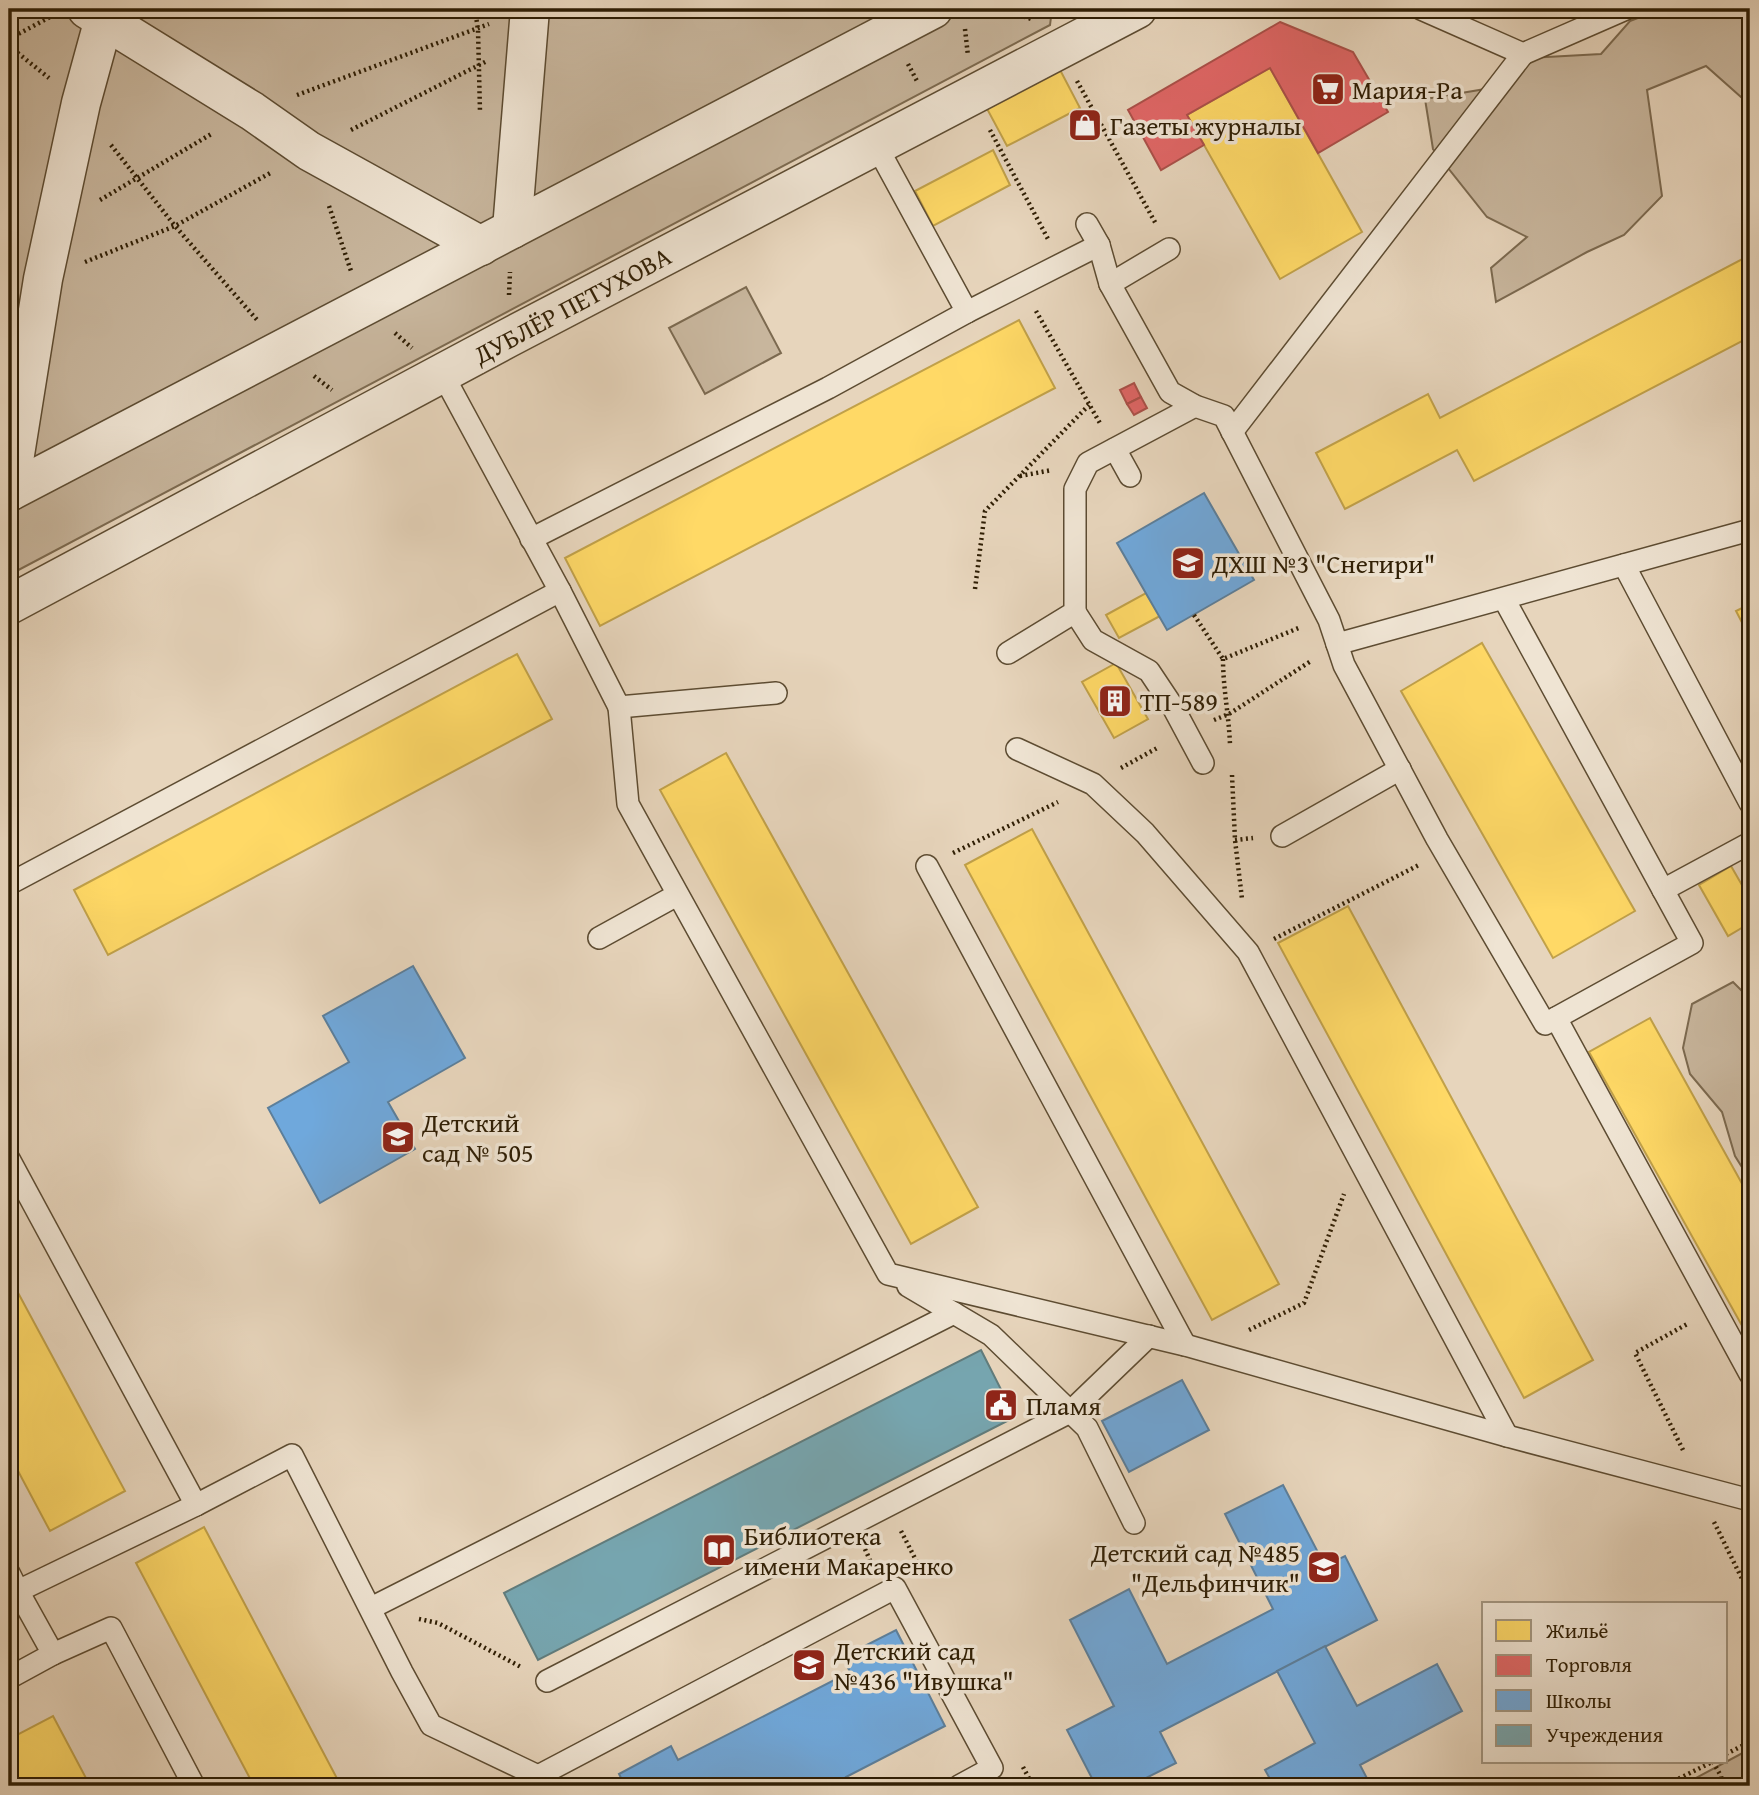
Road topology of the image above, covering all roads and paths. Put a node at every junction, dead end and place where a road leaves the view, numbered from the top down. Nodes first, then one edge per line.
1 (530, 9) edge
2 (1003, 9) edge
3 (1137, 9) edge
4 (1421, 9) edge
5 (1626, 9) edge
6 (89, 13) edge
7 (949, 15) edge
8 (9, 39) edge
9 (9, 46) edge
10 (1052, 54) junction
11 (1523, 54) junction
12 (971, 96) junction
13 (81, 103) junction
14 (876, 145) junction
15 (1087, 225) dead end
16 (496, 237) junction
17 (1100, 245) junction
18 (1169, 248) joint
19 (1062, 265) junction
20 (1110, 284) junction
21 (1021, 286) junction
22 (967, 312) junction
23 (508, 338) junction
24 (282, 349) junction
25 (442, 373) junction
26 (1089, 405) junction
27 (1195, 406) junction
28 (362, 415) junction
29 (1232, 432) junction
30 (1115, 449) junction
31 (1130, 476) dead end
32 (9, 492) edge
33 (1750, 530) edge
34 (531, 540) junction
35 (1624, 565) junction
36 (975, 589) dead end
37 (560, 591) junction
38 (1504, 599) junction
39 (9, 605) edge
40 (1074, 612) junction
41 (1194, 615) dead end
42 (1329, 620) junction
43 (1338, 644) junction
44 (1009, 653) dead end
45 (1223, 659) junction
46 (776, 693) dead end
47 (619, 707) junction
48 (1228, 714) junction
49 (1186, 732) junction
50 (1017, 749) dead end
51 (1203, 763) dead end
52 (1400, 769) junction
53 (1093, 784) junction
54 (1750, 803) edge
55 (1282, 836) dead end
56 (1750, 843) edge
57 (927, 866) joint
58 (9, 884) edge
59 (1663, 890) junction
60 (677, 895) junction
61 (599, 938) dead end
62 (1556, 1018) junction
63 (1358, 1157) junction
64 (9, 1158) edge
65 (888, 1274) junction
66 (1714, 1309) junction
67 (954, 1313) junction
68 (1149, 1336) junction
69 (1185, 1345) junction
70 (1208, 1351) junction
71 (1750, 1374) edge
72 (1070, 1412) junction
73 (1507, 1436) junction
74 (1701, 1487) junction
75 (1750, 1500) edge
76 (196, 1506) junction
77 (1134, 1523) dead end
78 (852, 1524) junction
79 (13, 1582) edge
80 (883, 1594) junction
81 (1750, 1595) edge
82 (371, 1608) junction
83 (53, 1654) junction
84 (9, 1678) edge
85 (547, 1681) joint
86 (1750, 1742) edge
87 (1728, 1753) edge
88 (1708, 1764) edge
89 (1713, 1764) edge
90 (541, 1781) edge
91 (194, 1786) edge
92 (960, 1786) edge
93 (1664, 1786) edge
94 (1723, 1786) edge

1 - 16 street
2 - 10 path
3 - 10 street, ДУБЛЁР ПЕТУХОВА
4 - 11 lane
5 - 11 lane
6 - 8 path
6 - 13 street
6 - 16 street
7 - 12 path
7 - 16 street
9 - 13 path
10 - 12 street, ДУБЛЁР ПЕТУХОВА
10 - 18 path
11 - 29 lane
12 - 14 street, ДУБЛЁР ПЕТУХОВА
12 - 19 path
13 - 24 path
13 - 32 street
14 - 22 lane
14 - 23 street, ДУБЛЁР ПЕТУХОВА
15 - 17 lane
16 - 23 path
16 - 24 street
17 - 19 lane
17 - 20 lane
18 - 20 lane
19 - 21 lane
20 - 27 lane
21 - 22 lane
21 - 26 path
22 - 34 lane
23 - 25 street, ДУБЛЁР ПЕТУХОВА
24 - 28 path
24 - 32 street
25 - 28 street, ДУБЛЁР ПЕТУХОВА
25 - 34 lane
26 - 30 path
26 - 36 path
27 - 29 lane
27 - 30 lane
28 - 39 street, ДУБЛЁР ПЕТУХОВА
29 - 42 lane
30 - 31 lane
30 - 40 lane
33 - 35 lane
34 - 37 lane
35 - 38 lane
35 - 54 lane
37 - 47 lane
37 - 58 lane
38 - 43 lane
38 - 59 lane
40 - 44 lane
40 - 49 lane
41 - 45 path
42 - 43 lane
42 - 45 path
43 - 48 path
43 - 52 lane
45 - 48 path
46 - 47 lane
47 - 60 lane
48 - 49 path
49 - 51 lane
49 - 53 path
50 - 53 lane
52 - 55 lane
52 - 62 lane
53 - 57 path
53 - 63 lane
56 - 59 lane
57 - 69 lane
59 - 62 lane
60 - 61 lane
60 - 65 lane
62 - 66 lane
63 - 70 path
63 - 73 lane
64 - 76 lane
65 - 67 lane
65 - 68 lane
66 - 71 lane
66 - 74 path
67 - 72 lane
67 - 82 lane
68 - 69 lane
68 - 72 lane
69 - 70 lane
70 - 73 lane
72 - 77 lane
72 - 78 lane
73 - 74 lane
74 - 75 lane
74 - 81 path
76 - 79 lane
76 - 82 lane
78 - 80 path
78 - 85 lane
79 - 83 lane
80 - 90 lane
80 - 92 lane
82 - 85 path
82 - 90 lane
83 - 84 lane
83 - 91 lane
86 - 87 path
88 - 93 path
89 - 94 path

